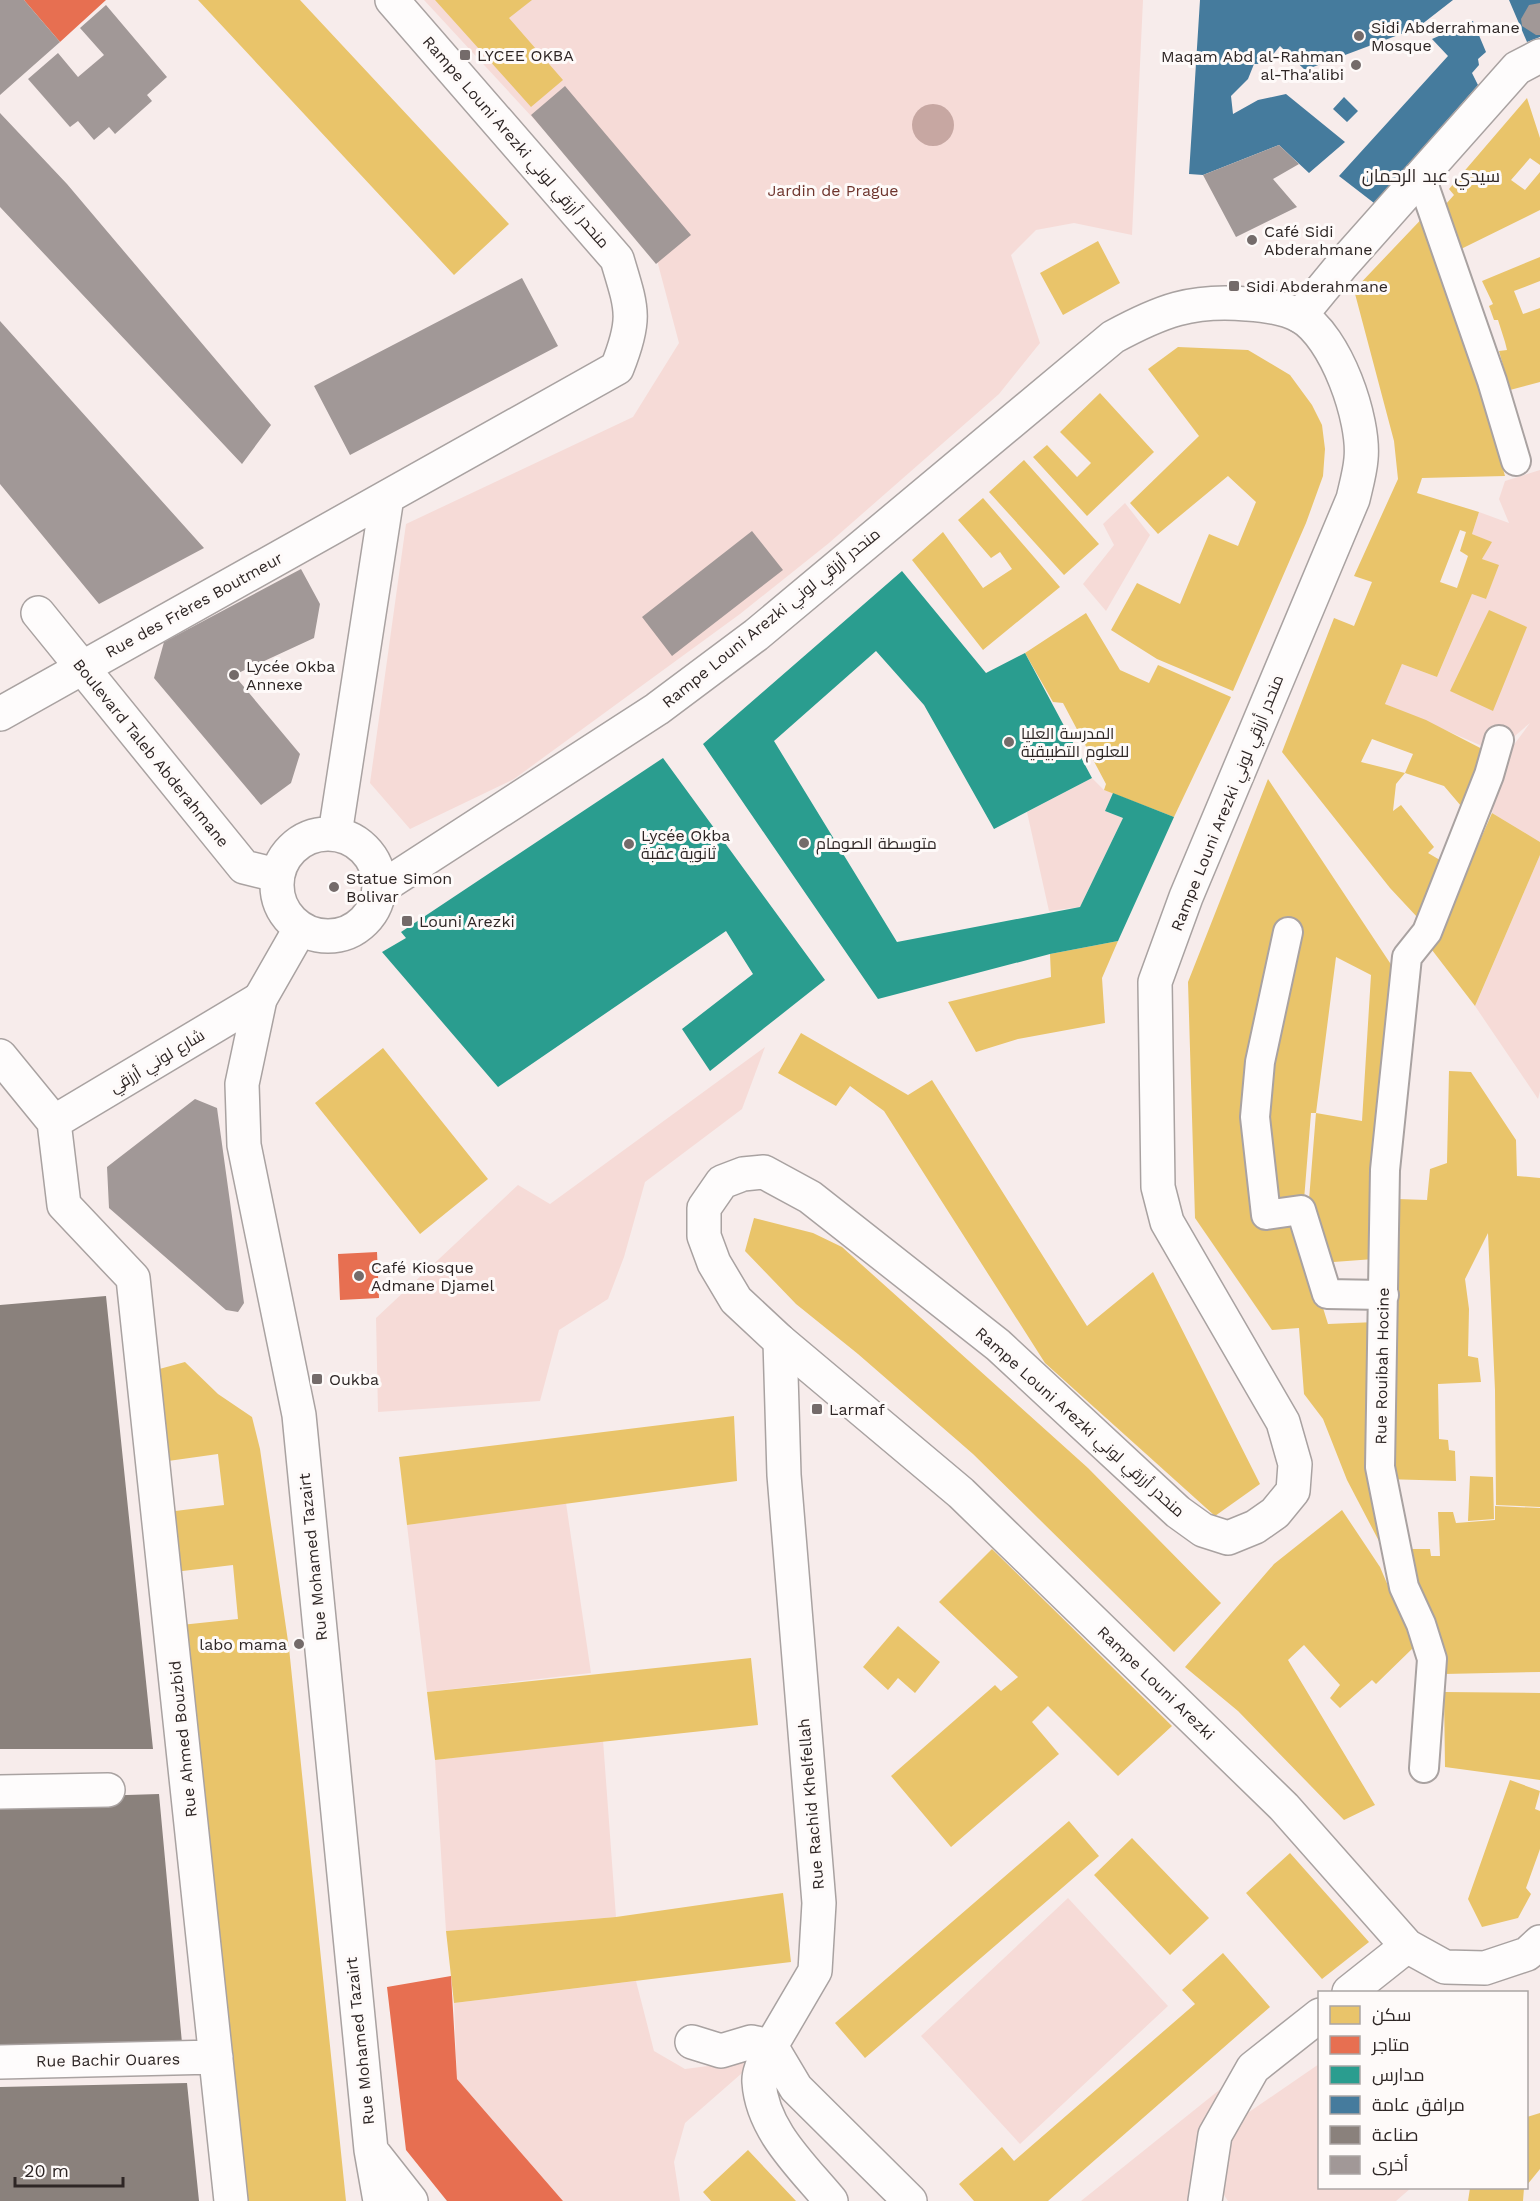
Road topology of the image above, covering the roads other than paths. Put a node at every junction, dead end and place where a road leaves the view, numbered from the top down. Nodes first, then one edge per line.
1 (392, 0) edge
2 (1540, 56) edge
3 (1421, 177) junction
4 (1300, 316) junction
5 (1516, 461) dead end
6 (387, 497) junction
7 (38, 613) dead end
8 (81, 668) junction
9 (0, 714) edge
10 (1498, 740) dead end
11 (334, 834) junction
12 (277, 875) junction
13 (379, 889) junction
14 (300, 929) junction
15 (1288, 932) dead end
16 (260, 999) junction
17 (0, 1056) edge
18 (54, 1122) junction
19 (1384, 1295) junction
20 (780, 1341) junction
21 (1424, 1768) dead end
22 (108, 1790) dead end
23 (0, 1792) edge
24 (1540, 1942) edge
25 (1407, 1946) junction
26 (1350, 1991) edge
27 (1318, 2018) edge
28 (692, 2042) dead end
29 (771, 2046) junction
30 (216, 2057) junction
31 (0, 2062) edge
32 (371, 2150) junction
33 (231, 2201) edge
34 (380, 2201) edge
35 (411, 2201) edge
36 (831, 2201) edge
37 (910, 2201) edge
38 (1205, 2201) edge

1 - 6 street, Rampe Louni Arezki منحدر أرزقي لوني
2 - 3 street
3 - 4 street
3 - 5 street
4 - 13 street, Rampe Louni Arezki منحدر أرزقي لوني
4 - 20 street, Rampe Louni Arezki منحدر أرزقي لوني
6 - 8 street, Rue des Frères Boutmeur
6 - 11 street
7 - 8 street, Boulevard Taleb Abderahmane
8 - 9 street, Rue des Frères Boutmeur
8 - 12 street, Boulevard Taleb Abderahmane
10 - 19 street, Rue Rouibah Hocine
11 - 12 street
11 - 13 street
12 - 14 street
13 - 14 street
14 - 16 street, Rue Mohamed Tazairt
15 - 19 street
16 - 18 street, شارع لوني أرزقي
16 - 32 street, Rue Mohamed Tazairt
17 - 18 street
18 - 30 street, Rue Ahmed Bouzbid
19 - 21 street, Rue Rouibah Hocine
20 - 25 street, Rampe Louni Arezki
20 - 29 street, Rue Rachid Khelfellah
22 - 23 street
24 - 25 street, Rampe Louni Arezki
25 - 26 street
27 - 38 street
28 - 29 street
29 - 36 street, Rue Rachid Khelfellah
29 - 37 street
30 - 31 street, Rue Bachir Ouares
30 - 33 street, Rue Ahmed Bouzbid
32 - 34 street, Rue Mohamed Tazairt
32 - 35 street

